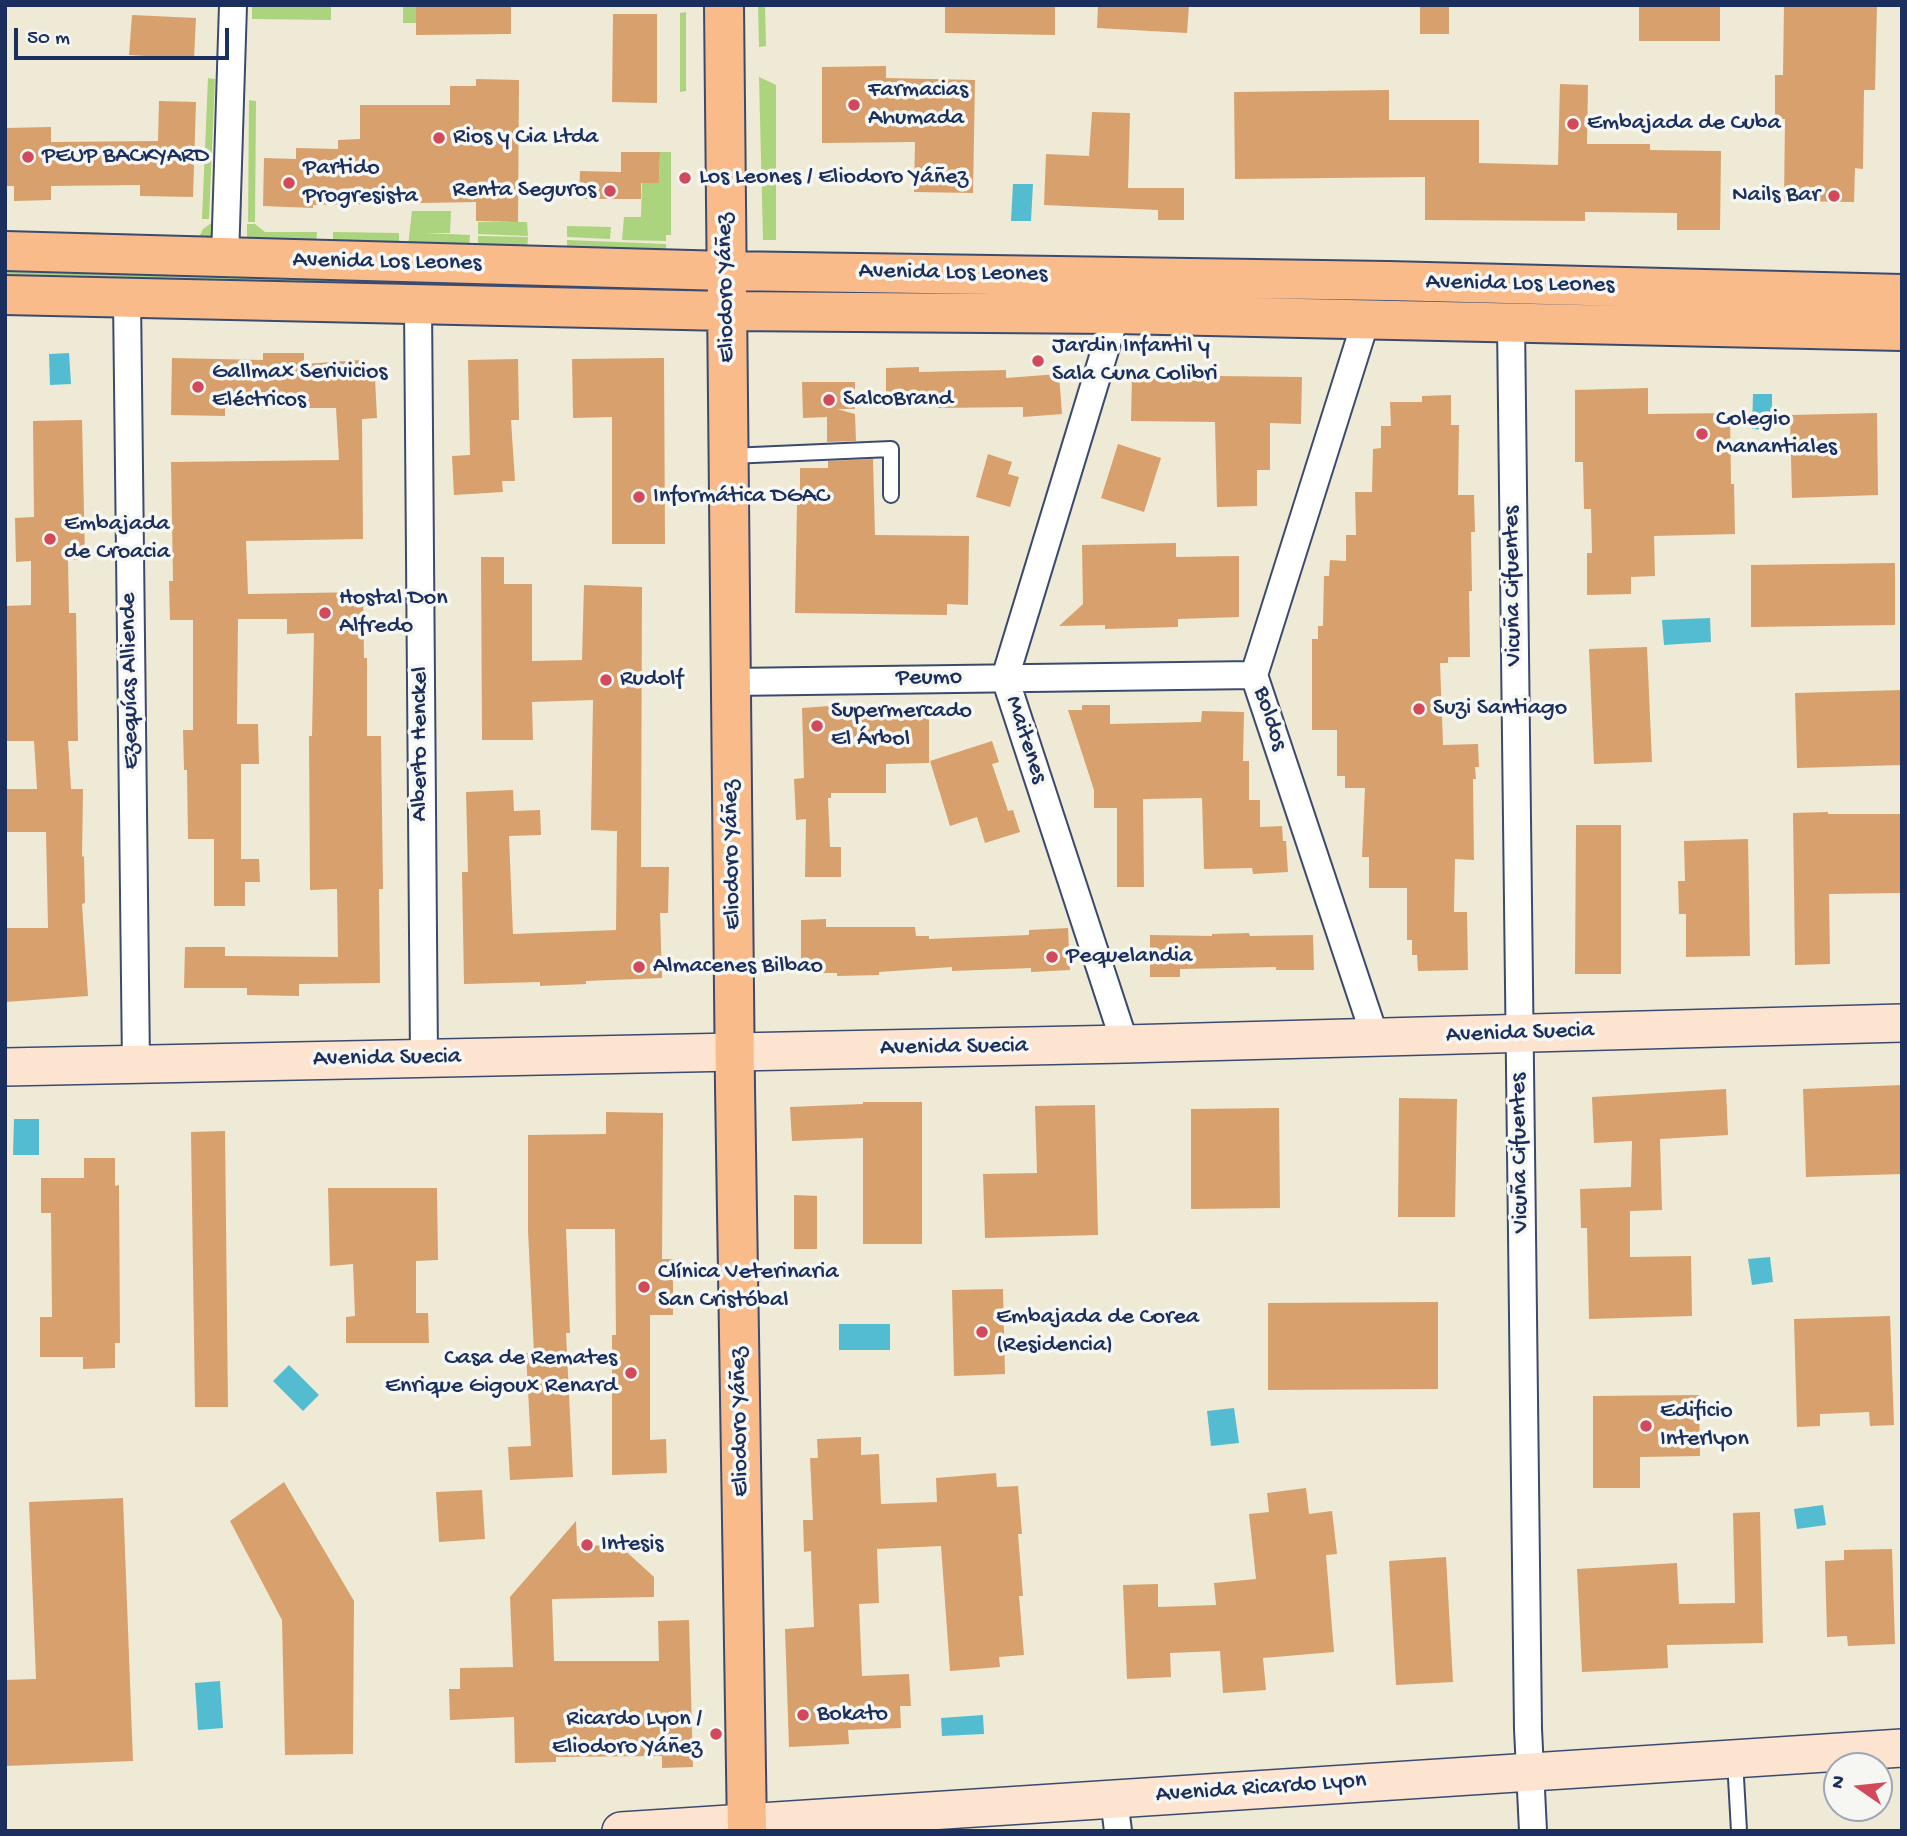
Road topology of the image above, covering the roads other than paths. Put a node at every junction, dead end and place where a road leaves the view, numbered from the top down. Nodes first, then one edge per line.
1 (233, 5) edge
2 (724, 5) edge
3 (5, 251) edge
4 (225, 259) junction
5 (727, 271) junction
6 (1902, 294) edge
7 (5, 295) edge
8 (127, 298) junction
9 (418, 304) junction
10 (727, 311) junction
11 (1116, 314) junction
12 (1366, 320) junction
13 (1511, 323) junction
14 (1902, 331) edge
15 (729, 456) junction
16 (891, 495) dead end
17 (1254, 675) junction
18 (1005, 678) junction
19 (731, 682) junction
20 (1902, 1023) edge
21 (1520, 1034) junction
22 (1375, 1037) junction
23 (1125, 1044) junction
24 (735, 1052) junction
25 (424, 1059) junction
26 (136, 1065) junction
27 (5, 1067) edge
28 (1902, 1748) edge
29 (1734, 1759) junction
30 (1530, 1772) junction
31 (1116, 1815) edge
32 (747, 1827) edge
33 (621, 1831) edge
34 (1533, 1831) edge
35 (1739, 1831) edge

1 - 4 street
2 - 5 main road, Eliodoro Yáñez
3 - 4 main road, Avenida Los Leones
4 - 5 main road, Avenida Los Leones
5 - 6 main road, Avenida Los Leones
5 - 10 main road, Eliodoro Yáñez
7 - 8 main road, Avenida Los Leones
8 - 9 main road, Avenida Los Leones
8 - 26 street, Ezequías Alliende
9 - 10 main road, Avenida Los Leones
9 - 25 street, Alberto Henckel
10 - 11 main road, Avenida Los Leones
10 - 15 main road, Eliodoro Yáñez
11 - 12 main road, Avenida Los Leones
11 - 18 street, Maitenes
12 - 13 main road, Avenida Los Leones
12 - 17 street, Boldos
13 - 14 main road, Avenida Los Leones
13 - 21 street, Vicuña Cifuentes
15 - 16 lane
15 - 19 main road, Eliodoro Yáñez
17 - 18 street, Peumo
17 - 22 street, Boldos
18 - 19 street, Peumo
18 - 23 street, Maitenes
19 - 24 main road, Eliodoro Yáñez
20 - 21 street, Avenida Suecia
21 - 22 street, Avenida Suecia
21 - 30 street, Vicuña Cifuentes
22 - 23 street, Avenida Suecia
23 - 24 street, Avenida Suecia
24 - 25 street, Avenida Suecia
24 - 32 main road, Eliodoro Yáñez
25 - 26 street, Avenida Suecia
26 - 27 street, Avenida Suecia
28 - 29 street, Avenida Ricardo Lyon
29 - 30 street, Avenida Ricardo Lyon
29 - 35 lane
30 - 31 street, Avenida Ricardo Lyon
30 - 34 street, Vicuña Cifuentes
31 - 32 street, Avenida Ricardo Lyon
32 - 33 street, Avenida Ricardo Lyon

